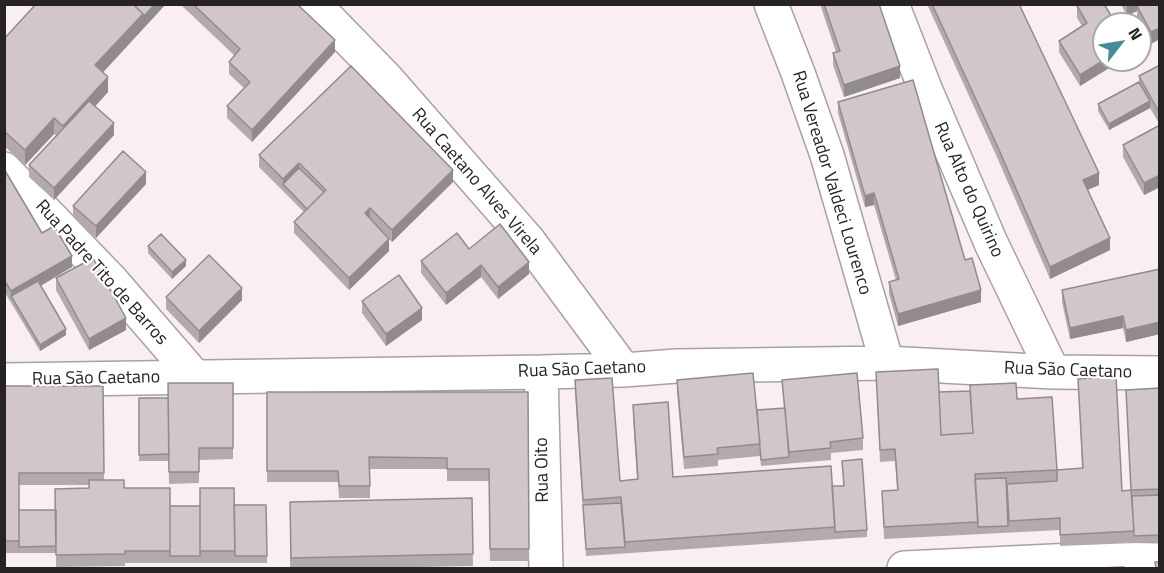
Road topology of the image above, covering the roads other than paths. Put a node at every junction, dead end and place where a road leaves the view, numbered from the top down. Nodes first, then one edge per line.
1 (314, 4) edge
2 (771, 4) edge
3 (892, 4) edge
4 (4, 169) edge
5 (887, 363) junction
6 (624, 370) junction
7 (541, 372) junction
8 (1053, 372) junction
9 (1160, 373) edge
10 (6, 378) edge
11 (196, 378) junction
12 (1160, 560) edge
13 (546, 568) edge
14 (904, 568) edge

1 - 6 street, Rua Caetano Alves Virela
2 - 5 street, Rua Vereador Valdeci Lourenco
3 - 8 street, Rua Alto do Quirino
4 - 11 street, Rua Padre Tito de Barros
5 - 6 street, Rua São Caetano
5 - 8 street, Rua São Caetano
6 - 7 street, Rua São Caetano
7 - 11 street, Rua São Caetano
7 - 13 street, Rua Oito
8 - 9 street, Rua São Caetano
10 - 11 street, Rua São Caetano
12 - 14 street

